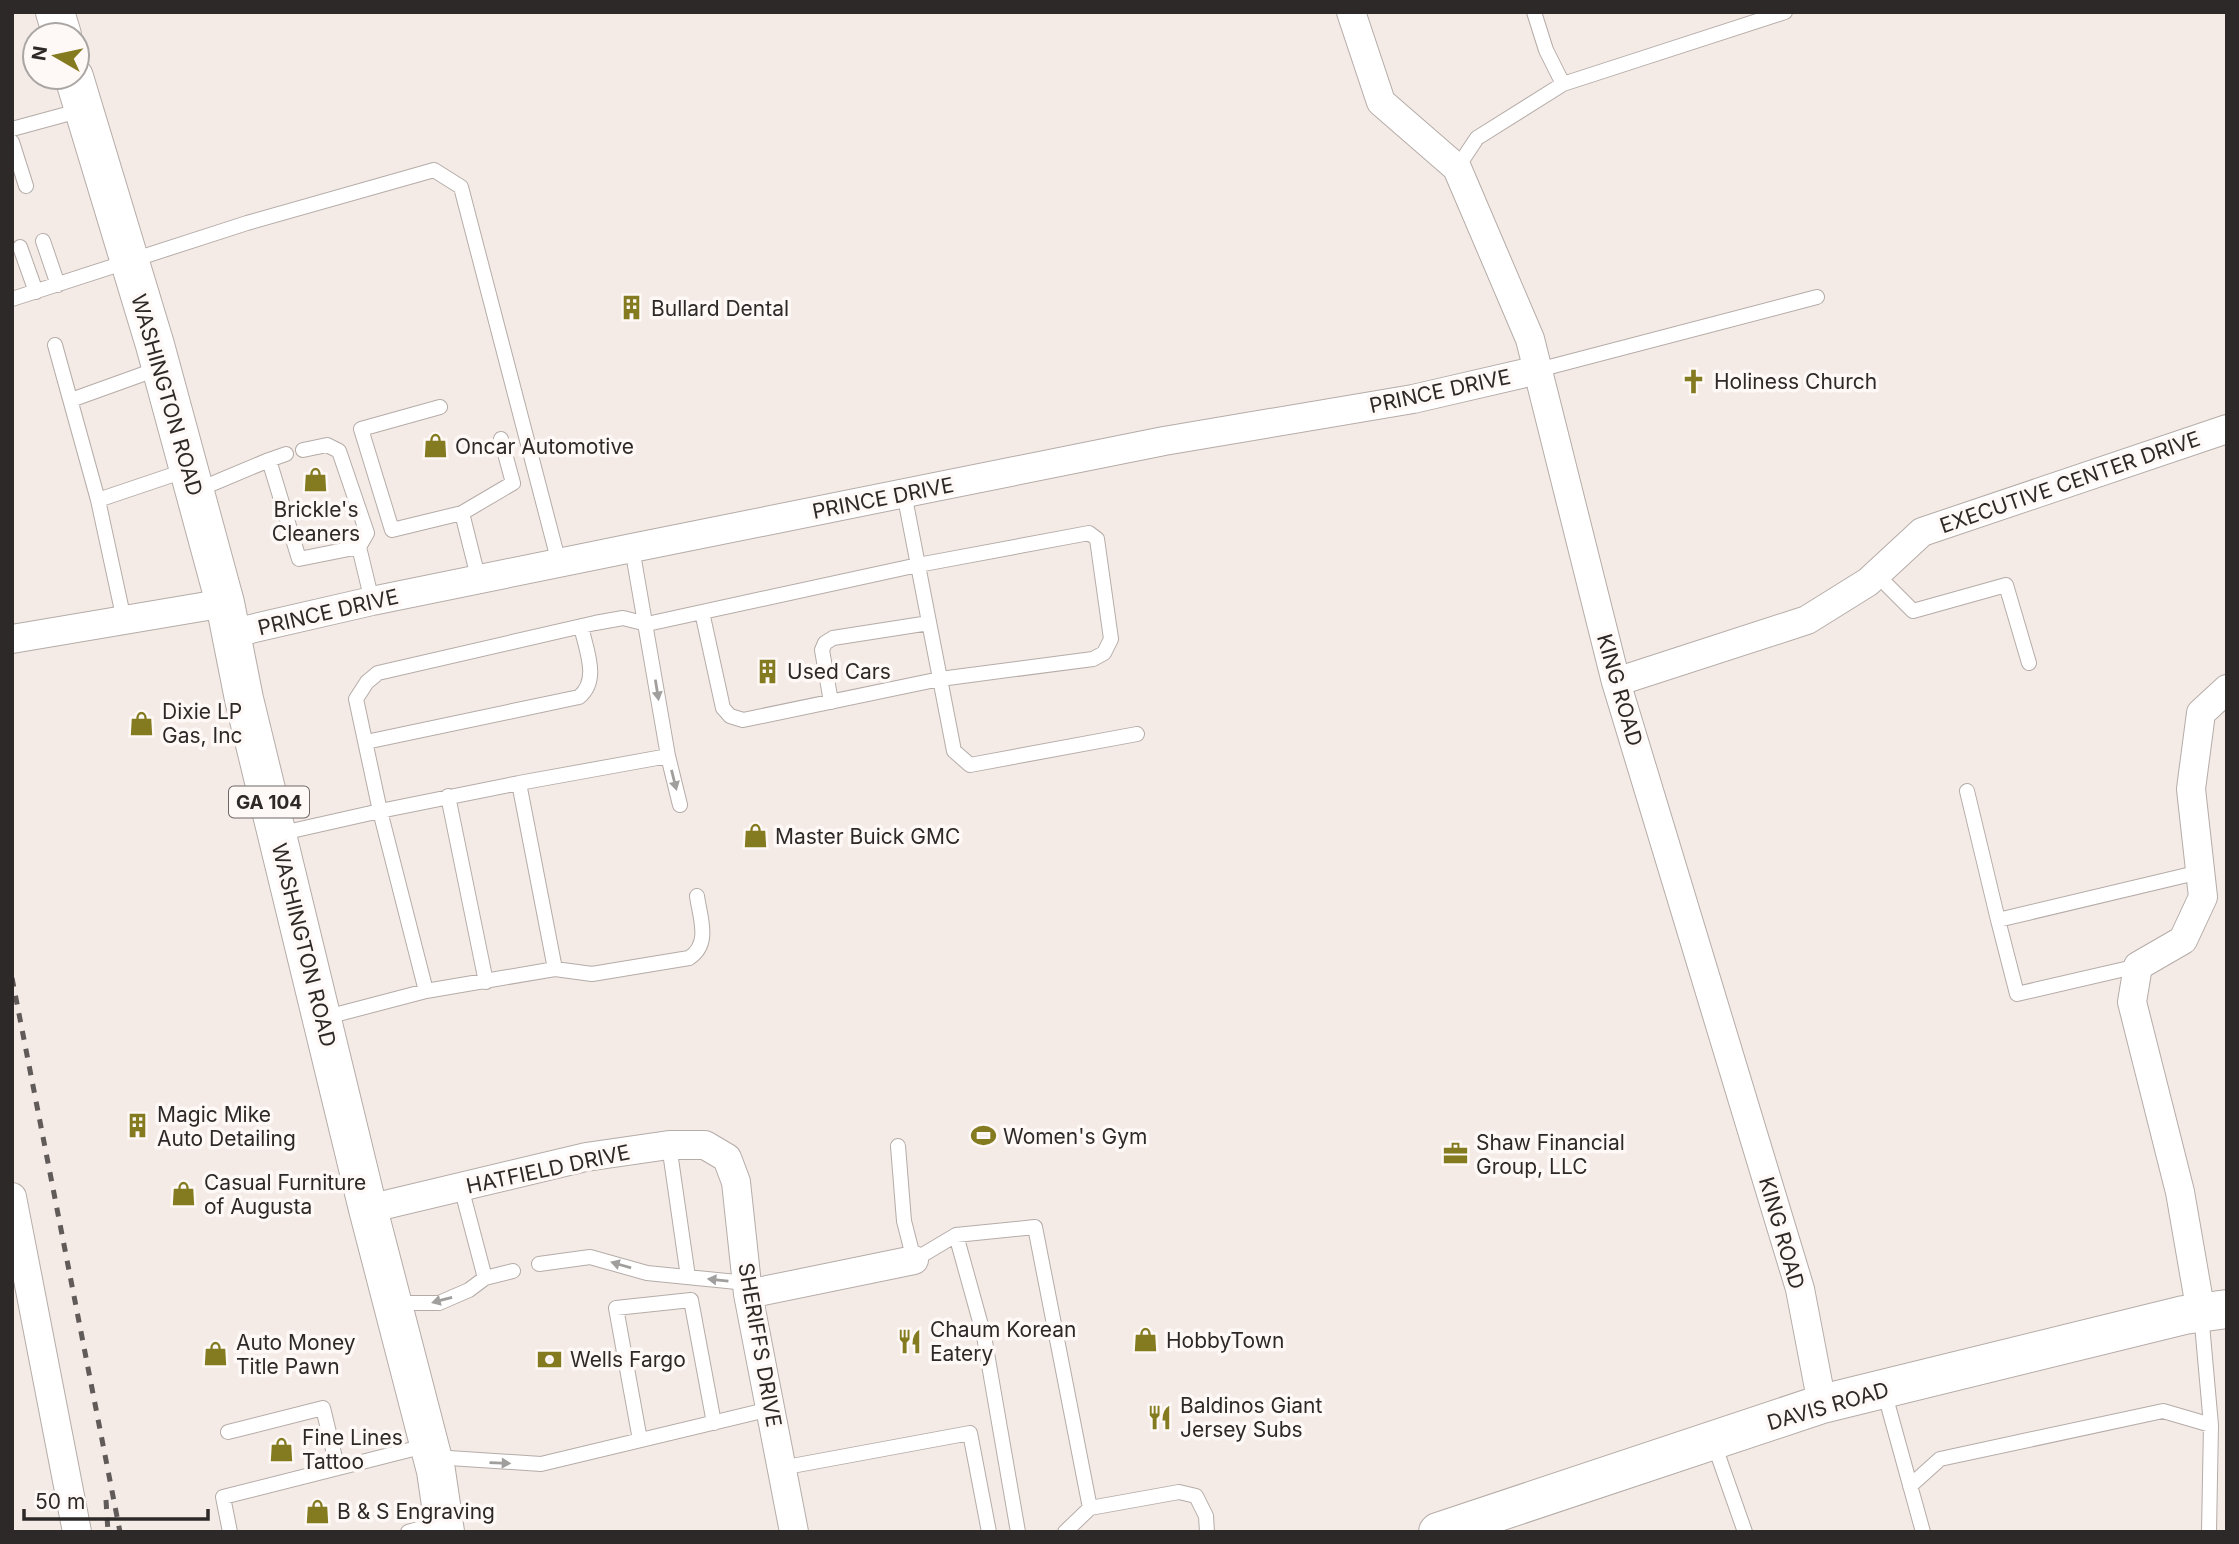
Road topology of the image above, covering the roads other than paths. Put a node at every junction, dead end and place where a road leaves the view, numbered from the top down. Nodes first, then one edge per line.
1 (1351, 12) edge
2 (1534, 12) edge
3 (1784, 12) edge
4 (1563, 84) junction
5 (79, 93) edge
6 (12, 129) edge
7 (12, 142) edge
8 (1457, 168) junction
9 (26, 186) dead end
10 (43, 241) dead end
11 (20, 247) dead end
12 (129, 261) junction
13 (58, 285) junction
14 (36, 292) junction
15 (1816, 297) dead end
16 (12, 299) edge
17 (55, 345) dead end
18 (161, 368) junction
19 (1538, 370) junction
20 (71, 400) junction
21 (440, 407) dead end
22 (2225, 436) edge
23 (501, 439) dead end
24 (303, 450) dead end
25 (286, 454) dead end
26 (270, 460) junction
27 (192, 481) junction
28 (904, 493) junction
29 (98, 500) junction
30 (463, 513) junction
31 (359, 547) junction
32 (632, 548) junction
33 (559, 563) junction
34 (918, 565) junction
35 (1876, 574) junction
36 (479, 581) junction
37 (372, 601) junction
38 (702, 611) junction
39 (227, 619) junction
40 (124, 620) junction
41 (929, 623) junction
42 (647, 624) junction
43 (581, 626) junction
44 (12, 639) edge
45 (2029, 663) dead end
46 (940, 679) junction
47 (1616, 682) junction
48 (2227, 689) edge
49 (831, 702) junction
50 (1137, 734) dead end
51 (366, 742) junction
52 (668, 757) junction
53 (519, 783) junction
54 (1967, 791) dead end
55 (448, 796) junction
56 (680, 804) dead end
57 (380, 811) junction
58 (277, 835) junction
59 (2200, 872) junction
60 (697, 896) dead end
61 (1998, 920) junction
62 (2138, 966) junction
63 (555, 969) junction
64 (486, 982) junction
65 (426, 992) junction
66 (321, 1018) junction
67 (669, 1145) junction
68 (898, 1146) dead end
69 (727, 1158) joint
70 (461, 1187) junction
71 (12, 1196) edge
72 (368, 1209) junction
73 (956, 1235) junction
74 (914, 1260) junction
75 (539, 1264) dead end
76 (513, 1271) dead end
77 (20, 1272) edge
78 (688, 1277) junction
79 (485, 1278) junction
80 (748, 1288) junction
81 (393, 1303) junction
82 (2214, 1311) edge
83 (1883, 1389) junction
84 (1822, 1404) junction
85 (771, 1409) junction
86 (715, 1423) junction
87 (2211, 1425) junction
88 (228, 1432) dead end
89 (639, 1440) junction
90 (1713, 1441) junction
91 (431, 1451) junction
92 (337, 1466) junction
93 (781, 1468) junction
94 (1910, 1486) junction
95 (1090, 1508) junction
96 (432, 1529) edge
97 (77, 1532) edge
98 (230, 1532) edge
99 (794, 1532) edge
100 (989, 1532) edge
101 (1018, 1532) edge
102 (1065, 1532) edge
103 (1208, 1532) edge
104 (1438, 1532) edge
105 (1745, 1532) edge
106 (1923, 1532) edge
107 (2209, 1532) edge

1 - 8 street, KING ROAD
2 - 4 lane
3 - 4 lane
4 - 8 lane
5 - 6 lane
5 - 12 main road, WASHINGTON ROAD / GA 104
7 - 9 lane
8 - 19 street, KING ROAD
10 - 13 lane
11 - 14 lane
12 - 13 lane
12 - 18 main road, WASHINGTON ROAD / GA 104
12 - 33 lane
13 - 14 lane
14 - 16 lane
15 - 19 lane
17 - 20 lane
18 - 20 lane
18 - 27 main road, WASHINGTON ROAD / GA 104
19 - 28 street, PRINCE DRIVE
19 - 47 street, KING ROAD
20 - 29 lane
21 - 30 lane
22 - 35 street, EXECUTIVE CENTER DRIVE
23 - 30 lane
24 - 31 lane
25 - 26 lane
26 - 27 lane
26 - 31 lane
27 - 29 lane
27 - 39 main road, WASHINGTON ROAD / GA 104
28 - 32 street, PRINCE DRIVE
28 - 34 lane
29 - 40 lane
30 - 36 lane
31 - 37 lane
32 - 33 street, PRINCE DRIVE
32 - 42 lane
33 - 36 street, PRINCE DRIVE
34 - 38 lane
34 - 41 lane
34 - 46 lane
35 - 45 lane
35 - 47 street, EXECUTIVE CENTER DRIVE
36 - 37 street, PRINCE DRIVE
37 - 39 street, PRINCE DRIVE
38 - 42 lane
38 - 49 lane
39 - 40 street, PRINCE DRIVE
39 - 58 main road, WASHINGTON ROAD / GA 104
40 - 44 street, PRINCE DRIVE
41 - 46 lane
41 - 49 lane
42 - 43 lane
42 -> 52 lane
43 - 51 lane
43 - 51 lane
46 - 49 lane
46 - 50 lane
47 - 84 street, KING ROAD
48 - 59 street
51 - 57 lane
52 - 53 lane
52 -> 56 lane
53 - 55 lane
53 - 63 lane
54 - 61 lane
55 - 57 lane
55 - 64 lane
57 - 58 lane
57 - 65 lane
58 - 66 main road, WASHINGTON ROAD / GA 104
59 - 61 lane
59 - 62 street
60 - 63 lane
61 - 62 lane
62 - 82 street
63 - 64 lane
64 - 65 lane
65 - 66 lane
66 - 72 main road, WASHINGTON ROAD / GA 104
67 - 69 street, HATFIELD DRIVE
67 - 70 street, HATFIELD DRIVE
67 - 78 lane
68 - 74 lane
69 - 80 street, SHERIFFS DRIVE
70 - 72 street, HATFIELD DRIVE
70 - 79 lane
71 - 77 street
72 - 81 main road, WASHINGTON ROAD / GA 104
73 - 74 lane
73 - 95 lane
73 - 101 lane
74 - 80 street
78 -> 75 lane
76 - 79 lane
77 - 97 street
80 -> 78 lane
79 -> 81 lane
80 - 85 street, SHERIFFS DRIVE
81 - 91 main road, WASHINGTON ROAD / GA 104
82 - 83 main road, DAVIS ROAD
82 - 87 lane
83 - 84 main road, DAVIS ROAD
83 - 94 lane
84 - 90 main road, DAVIS ROAD
85 - 86 lane
85 - 93 street, SHERIFFS DRIVE
86 - 89 lane
86 - 89 lane
87 - 94 lane
87 - 107 lane
88 - 92 lane
91 -> 89 lane
90 - 104 main road, DAVIS ROAD
90 - 105 lane
91 - 92 lane
91 - 96 main road, WASHINGTON ROAD / GA 104
92 - 98 lane
93 - 99 street, SHERIFFS DRIVE
93 - 100 lane
94 - 106 lane
95 - 102 lane
95 - 103 lane

